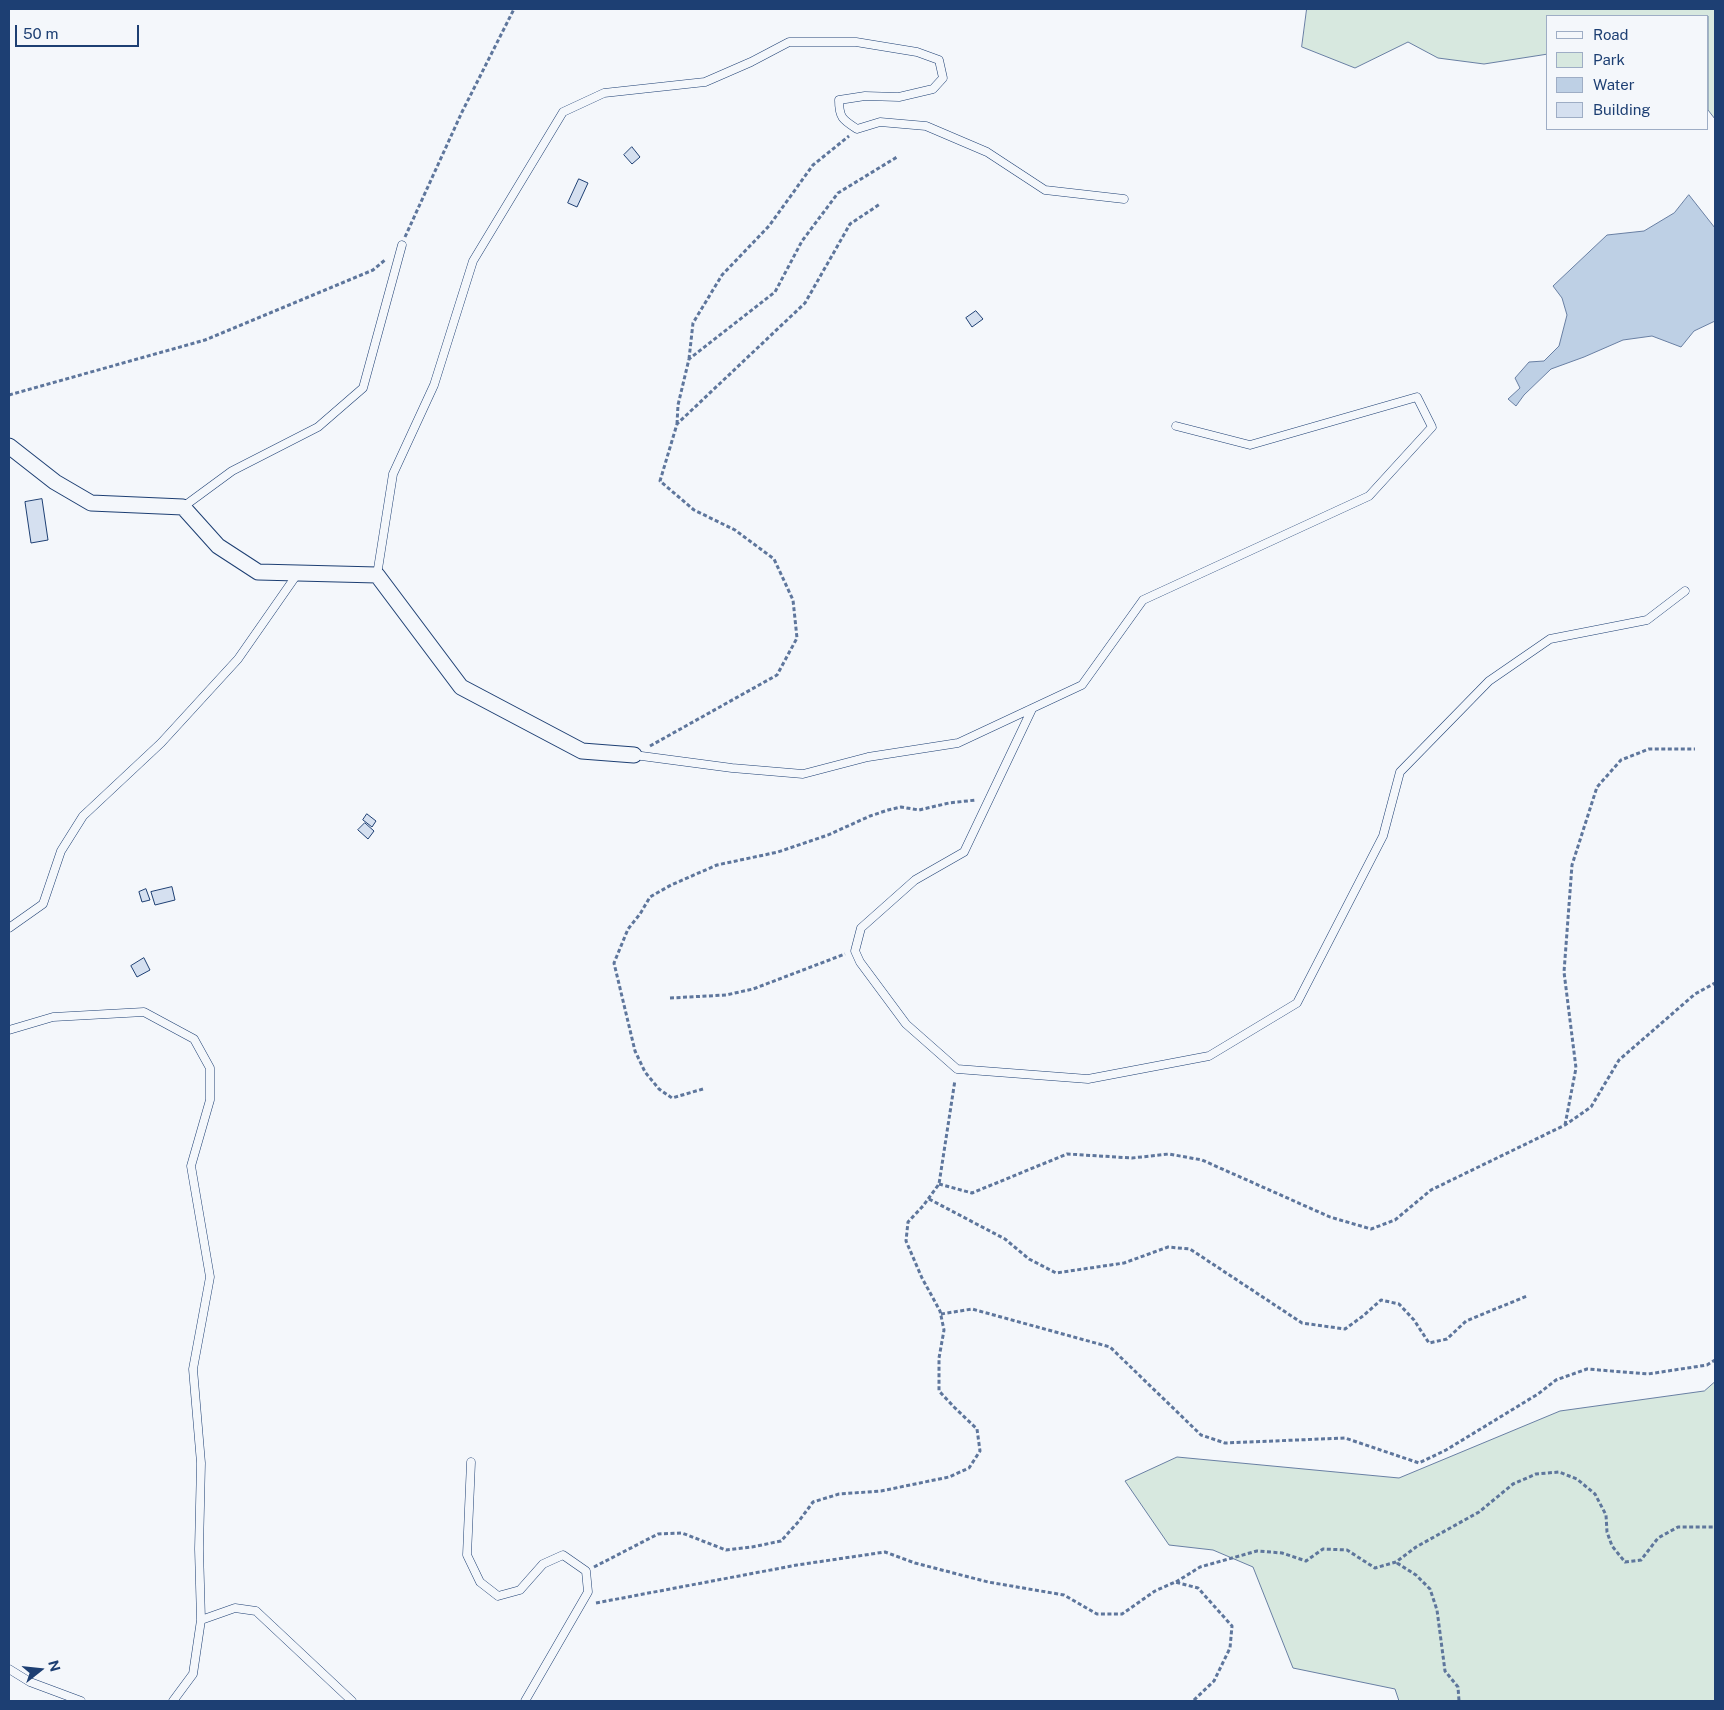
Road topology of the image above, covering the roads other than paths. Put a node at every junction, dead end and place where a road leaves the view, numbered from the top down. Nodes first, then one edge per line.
1 (1124, 199) dead end
2 (402, 245) road end
3 (1176, 426) dead end
4 (9, 446) edge
5 (183, 507) junction
6 (298, 573) junction
7 (377, 575) junction
8 (1685, 591) dead end
9 (1032, 709) junction
10 (634, 755) joint
11 (9, 928) edge
12 (9, 1030) edge
13 (471, 1462) dead end
14 (200, 1620) junction
15 (9, 1669) edge
16 (81, 1701) edge
17 (173, 1701) edge
18 (352, 1701) edge
19 (525, 1701) edge

1 - 7 lane
2 - 5 lane
3 - 9 lane
4 - 5 street
5 - 6 street
6 - 7 street
6 - 11 lane
7 - 10 street
8 - 9 lane
9 - 10 lane
12 - 14 lane
13 - 19 lane
14 - 17 lane
14 - 18 lane
15 - 16 lane

